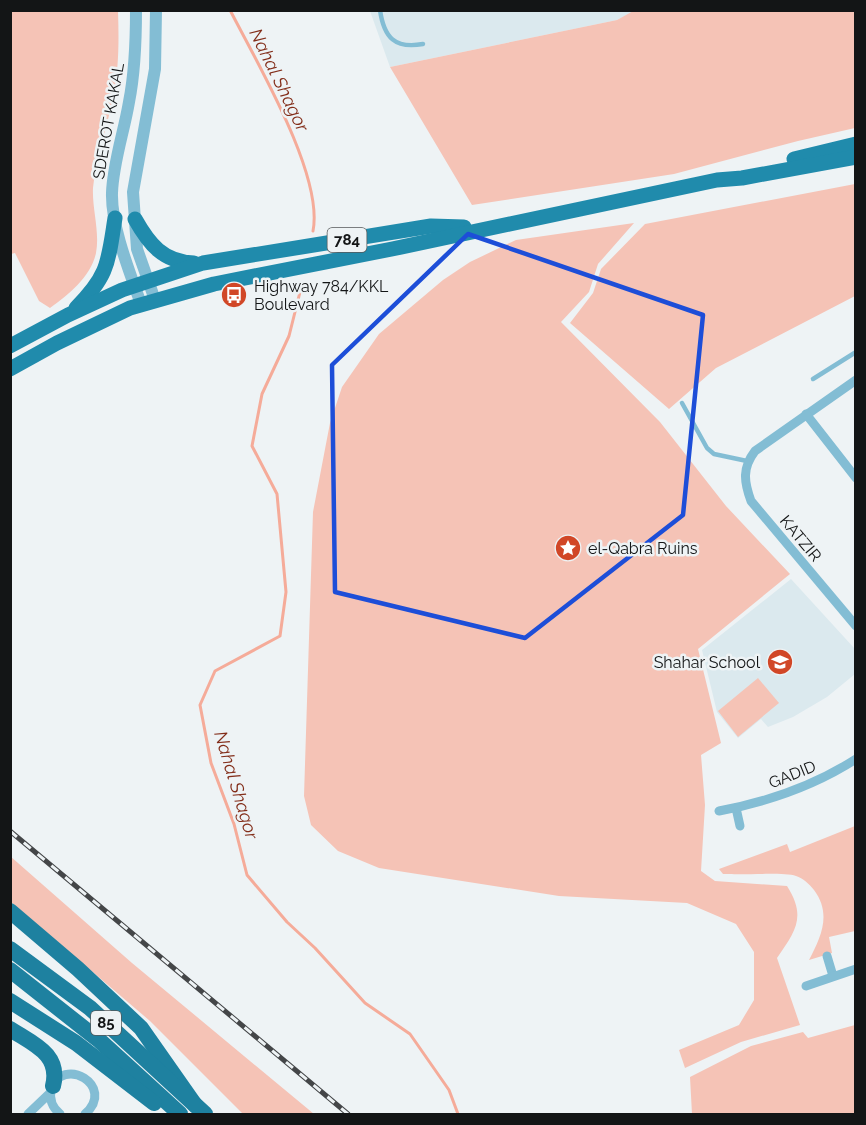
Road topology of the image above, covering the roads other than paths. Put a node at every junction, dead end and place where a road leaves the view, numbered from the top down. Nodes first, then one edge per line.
1 (136, 10) edge
2 (156, 10) edge
3 (380, 10) edge
4 (423, 44) dead end
5 (855, 144) edge
6 (855, 157) edge
7 (717, 180) junction
8 (115, 218) junction
9 (135, 219) junction
10 (491, 227) junction
11 (203, 263) junction
12 (141, 283) junction
13 (148, 302) junction
14 (68, 315) junction
15 (10, 346) edge
16 (855, 352) edge
17 (10, 369) edge
18 (813, 379) dead end
19 (855, 380) edge
20 (682, 403) dead end
21 (806, 414) junction
22 (747, 461) junction
23 (855, 478) edge
24 (855, 626) edge
25 (855, 759) edge
26 (736, 808) junction
27 (718, 811) dead end
28 (740, 826) dead end
29 (10, 911) edge
30 (10, 950) edge
31 (827, 956) dead end
32 (855, 969) edge
33 (10, 970) edge
34 (832, 976) junction
35 (806, 986) dead end
36 (10, 1001) edge
37 (10, 1029) edge
38 (51, 1090) junction
39 (200, 1110) edge
40 (28, 1114) edge
41 (60, 1114) edge
42 (85, 1114) edge
43 (170, 1114) edge
44 (180, 1114) edge

1 - 8 street, SDEROT KAKAL
2 - 9 street, SDEROT KAKAL
3 - 4 lane
5 - 7 main road
6 - 7 main road, 784
7 - 10 main road, 784
8 - 12 street, SDEROT KAKAL
8 - 14 main road
9 - 11 main road
9 - 12 street, SDEROT KAKAL
10 - 11 main road, 784
10 - 13 main road, 784
11 - 12 main road, 784
12 - 13 street, SDEROT KAKAL
12 - 14 main road, 784
13 - 17 main road, 784
14 - 15 main road, 784
16 - 18 lane
19 - 21 street
20 - 22 lane
21 - 22 street
21 - 23 street
22 - 24 street, KATZIR
25 - 26 street, GADID
26 - 27 street, GADID
26 - 28 street
29 - 39 highway
30 - 39 highway, 85
31 - 34 street
32 - 34 street
33 - 44 highway, 85
34 - 35 street
36 - 43 highway
37 - 38 highway
38 - 40 street
38 - 41 street
38 - 42 street

